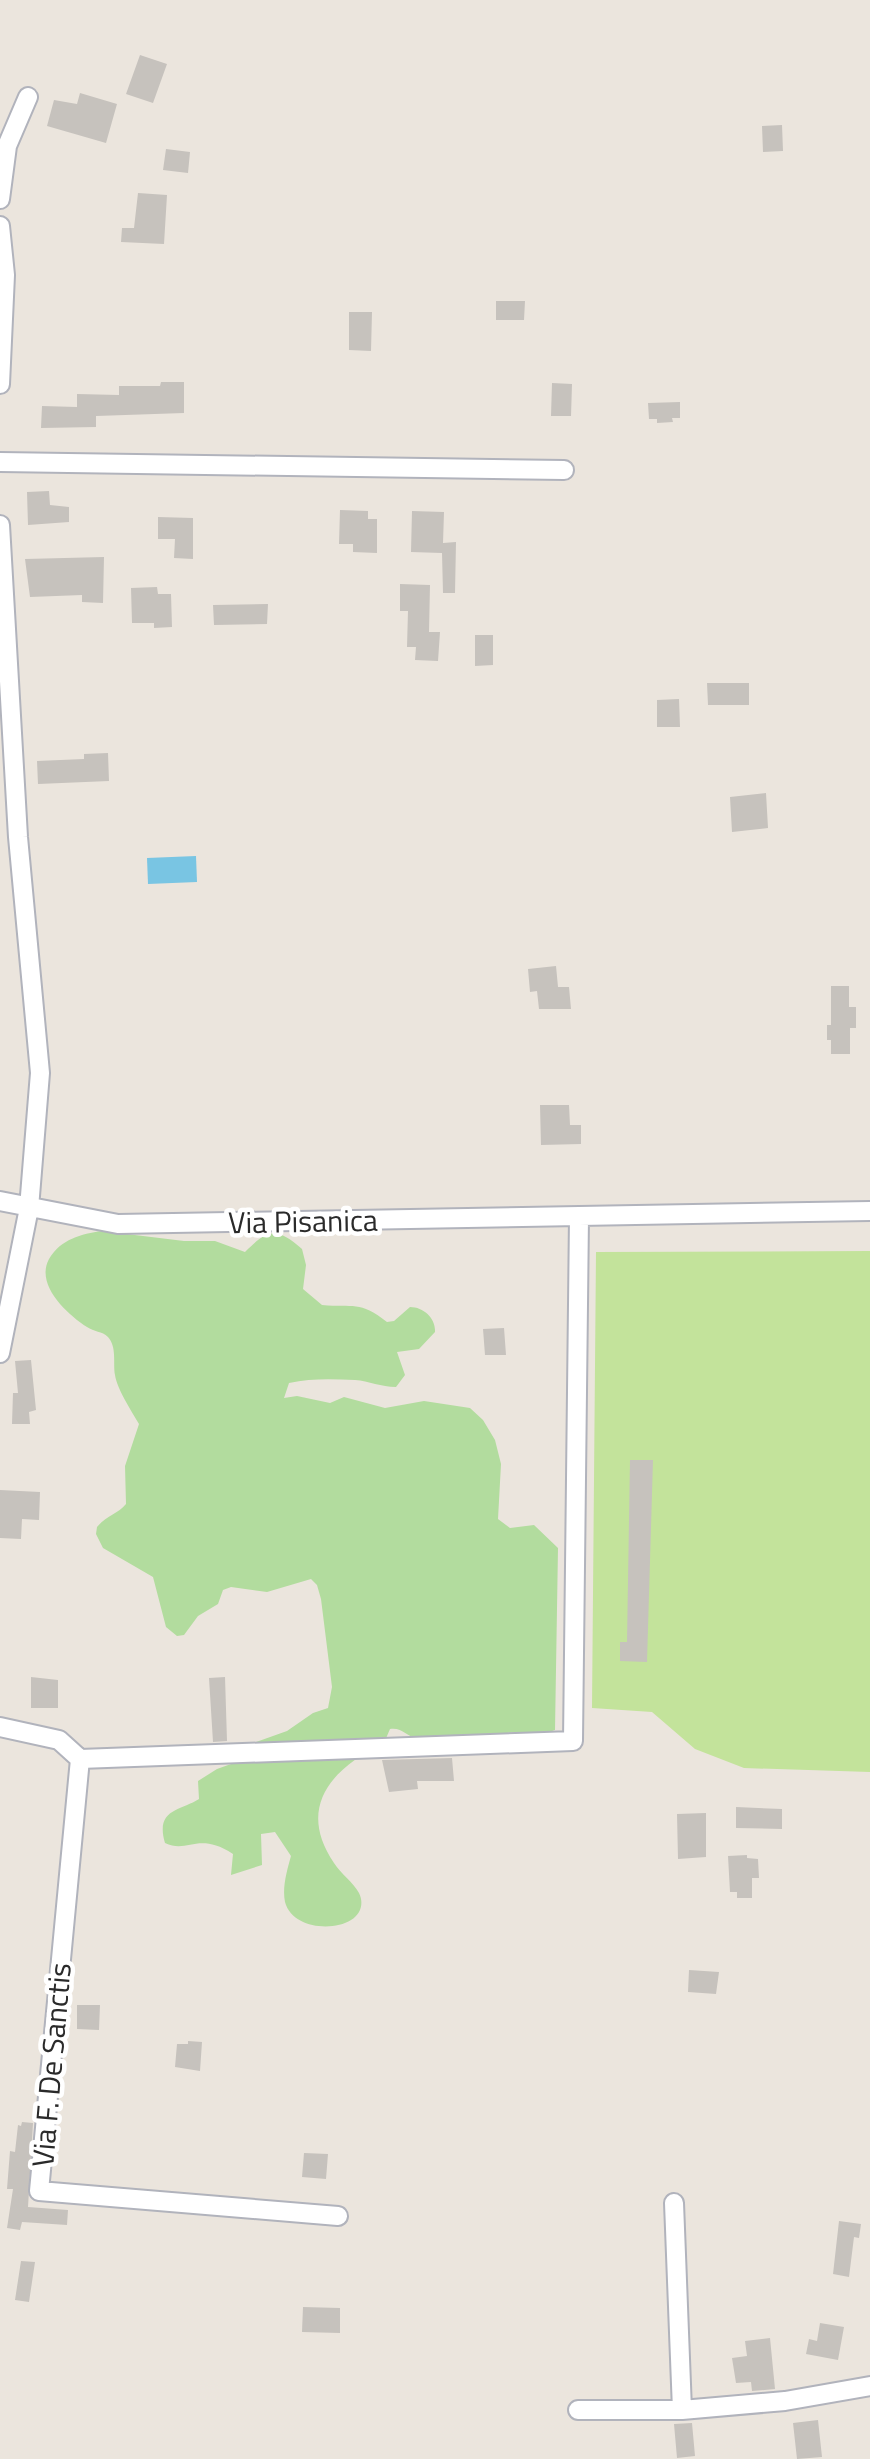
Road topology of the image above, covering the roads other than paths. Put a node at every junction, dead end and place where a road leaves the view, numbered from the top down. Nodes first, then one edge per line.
1 (28, 97) dead end
2 (0, 199) edge
3 (0, 226) edge
4 (0, 384) edge
5 (0, 462) edge
6 (564, 470) dead end
7 (0, 526) edge
8 (0, 1202) edge
9 (29, 1208) junction
10 (870, 1212) edge
11 (578, 1217) junction
12 (0, 1353) edge
13 (0, 1727) edge
14 (80, 1760) junction
15 (674, 2204) dead end
16 (338, 2216) dead end
17 (870, 2386) edge
18 (578, 2410) dead end
19 (682, 2410) junction

1 - 2 street
3 - 4 street
5 - 6 street
7 - 9 street
8 - 9 street, Via Pisanica
9 - 11 street, Via Pisanica
9 - 12 street
10 - 11 street, Via Pisanica
11 - 14 street
13 - 14 street
14 - 16 street, Via F. De Sanctis
15 - 19 street
17 - 19 street
18 - 19 street

